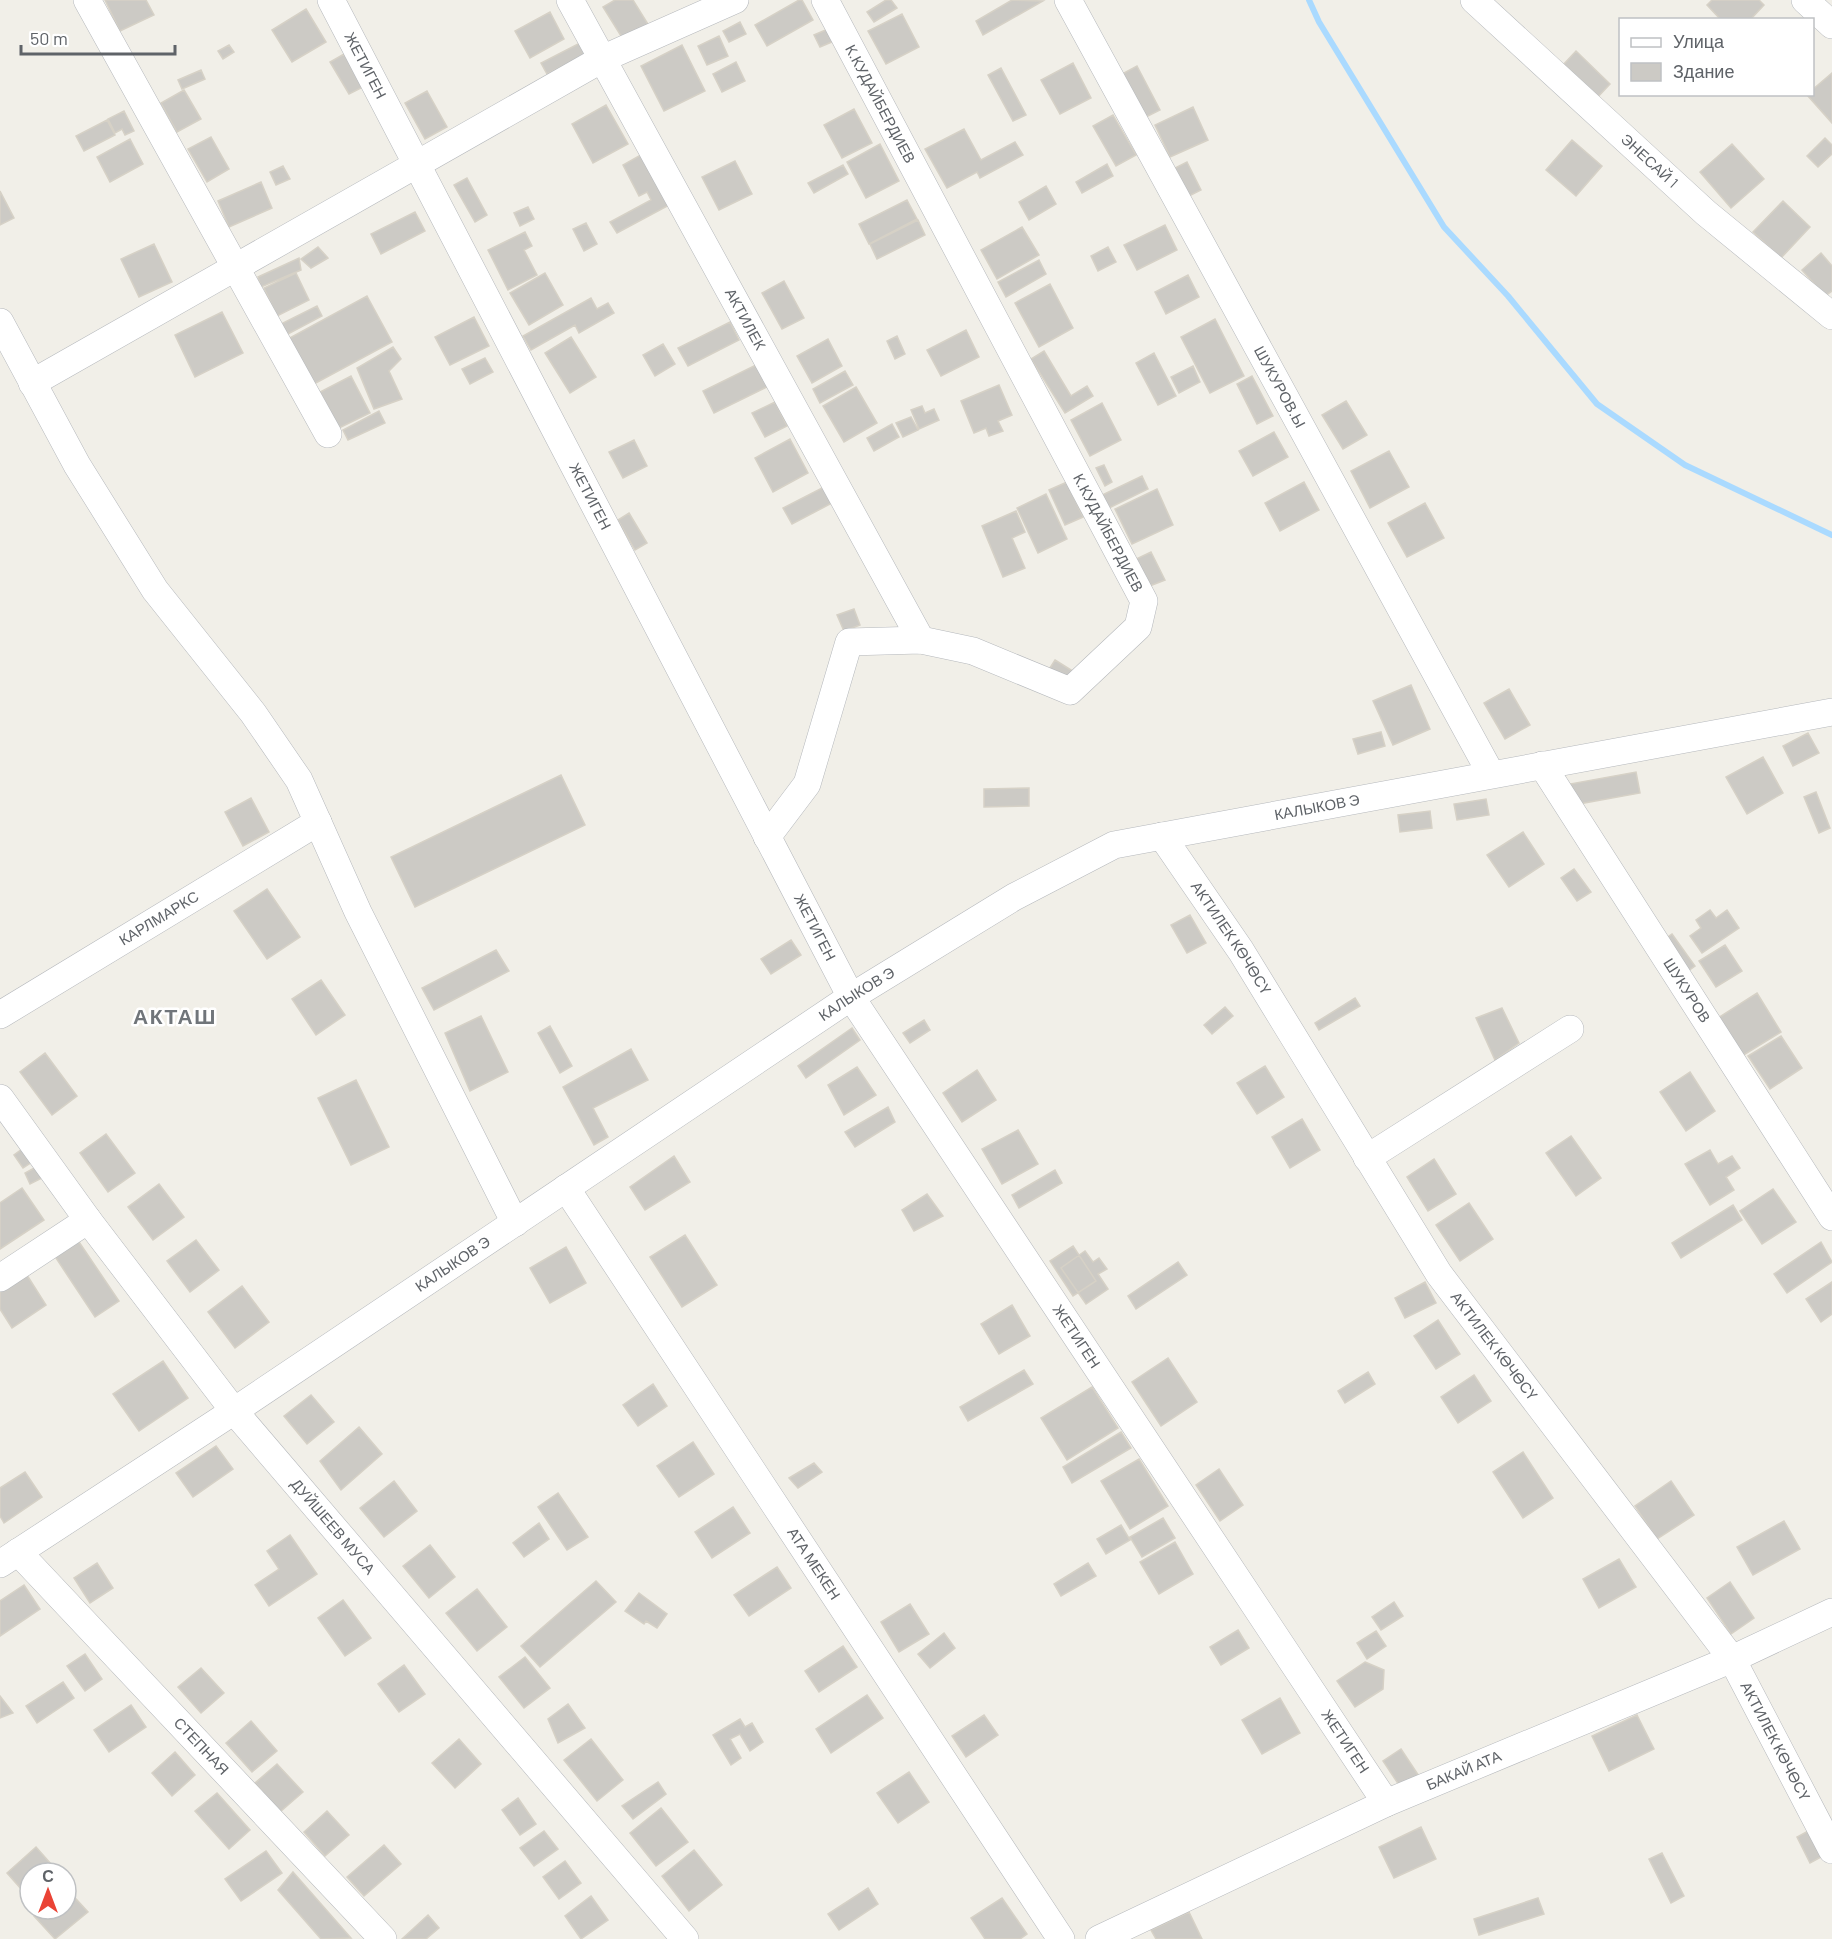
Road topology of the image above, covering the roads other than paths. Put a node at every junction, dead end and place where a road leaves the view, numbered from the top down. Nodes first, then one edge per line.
1 (87, 0) edge
2 (331, 0) edge
3 (570, 0) edge
4 (735, 0) edge
5 (825, 0) edge
6 (1068, 0) edge
7 (1474, 0) edge
8 (1805, 0) edge
9 (1832, 25) edge
10 (602, 59) junction
11 (418, 163) junction
12 (235, 266) junction
13 (1832, 316) edge
14 (0, 322) edge
15 (32, 384) junction
16 (328, 434) dead end
17 (921, 640) junction
18 (1832, 712) edge
19 (1542, 765) junction
20 (1491, 774) junction
21 (318, 822) junction
22 (1162, 836) junction
23 (767, 837) junction
24 (851, 997) junction
25 (0, 1015) edge
26 (1570, 1029) dead end
27 (0, 1098) edge
28 (1367, 1158) junction
29 (566, 1188) junction
30 (1832, 1217) edge
31 (88, 1220) junction
32 (515, 1223) junction
33 (0, 1278) edge
34 (234, 1411) junction
35 (9, 1558) edge
36 (1832, 1612) edge
37 (1732, 1659) junction
38 (1386, 1803) junction
39 (1832, 1850) edge
40 (383, 1939) edge
41 (685, 1939) edge
42 (1061, 1939) edge
43 (1099, 1939) edge

1 - 12 street
2 - 11 street, ЖЕТИГЕН
3 - 10 street, АКТИЛЕК
4 - 10 street
5 - 17 street, К.КУДАЙБЕРДИЕВ
6 - 20 street, ШУКУРОВ.Ы
7 - 13 street, ЭНЕСАЙ 1
8 - 9 street
10 - 11 street
10 - 17 street, АКТИЛЕК
11 - 12 street
11 - 23 street, ЖЕТИГЕН
12 - 15 street
12 - 16 street
14 - 15 street
15 - 21 street
17 - 23 street, К.КУДАЙБЕРДИЕВ
18 - 19 street, КАЛЫКОВ Э
19 - 20 street, КАЛЫКОВ Э
19 - 30 street, ШУКУРОВ
20 - 22 street, КАЛЫКОВ Э
21 - 25 street, КАРЛМАРКС
21 - 32 street
22 - 24 street, КАЛЫКОВ Э
22 - 28 street, АКТИЛЕК КӨЧӨСҮ
23 - 24 street, ЖЕТИГЕН
24 - 29 street, КАЛЫКОВ Э
24 - 38 street, ЖЕТИГЕН
26 - 28 street
27 - 31 street, ДУЙШЕЕВ МУСА
28 - 37 street, АКТИЛЕК КӨЧӨСҮ
29 - 32 street, КАЛЫКОВ Э
29 - 42 street, АТА МЕКЕН
31 - 33 street
31 - 34 street, ДУЙШЕЕВ МУСА
32 - 34 street, КАЛЫКОВ Э
34 - 35 street, КАЛЫКОВ Э
34 - 41 street, ДУЙШЕЕВ МУСА
35 - 40 street, СТЕПНАЯ
36 - 37 street, БАКАЙ АТА
37 - 38 street, БАКАЙ АТА
37 - 39 street, АКТИЛЕК КӨЧӨСҮ
38 - 43 street, БАКАЙ АТА

